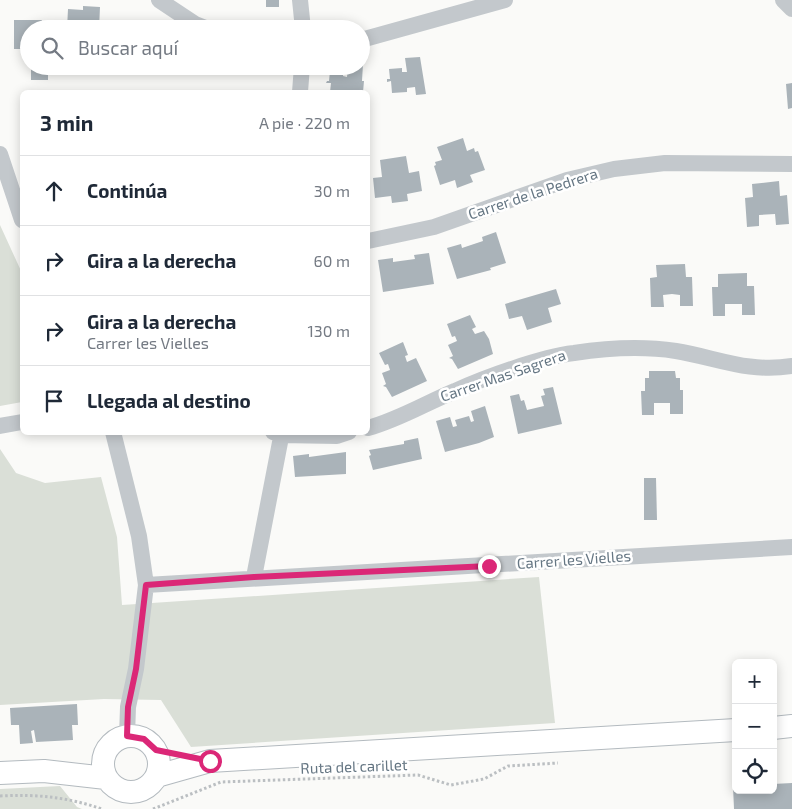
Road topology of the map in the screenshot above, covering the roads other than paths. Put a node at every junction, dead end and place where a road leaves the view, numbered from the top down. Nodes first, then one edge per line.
1 (159, 0) edge
2 (300, 0) edge
3 (505, 0) edge
4 (783, 0) edge
5 (792, 9) edge
6 (189, 20) edge
7 (302, 20) edge
8 (370, 38) edge
9 (301, 75) edge
10 (300, 90) edge
11 (0, 154) edge
12 (792, 164) edge
13 (6, 189) edge
14 (20, 216) edge
15 (370, 241) edge
16 (792, 366) edge
17 (20, 422) edge
18 (0, 426) edge
19 (370, 427) edge
20 (114, 435) edge
21 (279, 435) edge
22 (317, 435) edge
23 (339, 435) edge
24 (792, 547) edge
25 (254, 577) junction
26 (146, 585) junction
27 (792, 726) edge
28 (777, 728) edge
29 (732, 730) edge
30 (127, 736) junction
31 (156, 750) junction
32 (104, 753) junction
33 (210, 761) junction
34 (44, 771) junction
35 (0, 773) edge
36 (157, 776) junction
37 (106, 778) junction

1 - 6 street
2 - 7 street
3 - 8 street
4 - 5 street
9 - 10 street
11 - 13 street
12 - 15 street, Carrer de la Pedrera
13 - 14 street
16 - 19 street, Carrer Mas Sagrera
17 - 18 street
20 - 26 street
21 - 25 street
22 - 23 street
24 - 25 street, Carrer les Vielles
25 - 26 street, Carrer les Vielles
26 - 30 street
27 - 28 street
29 - 33 street
30 - 31 street
30 - 32 street
31 - 33 street
31 - 36 street
32 - 34 street
32 - 37 street
33 - 36 street
34 - 35 street
34 - 37 street
36 - 37 street

